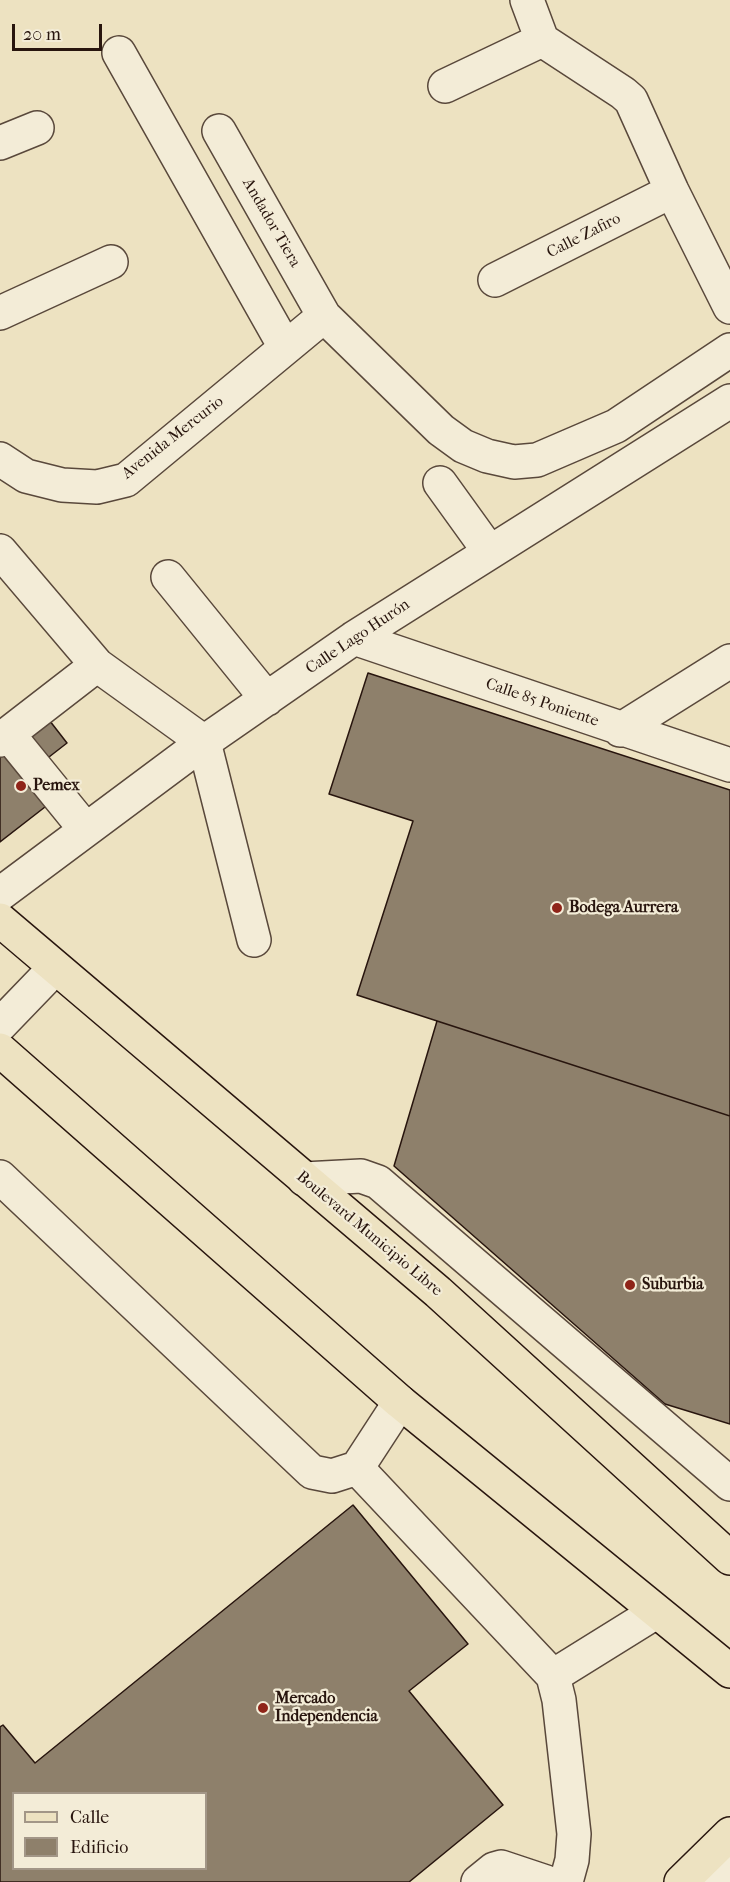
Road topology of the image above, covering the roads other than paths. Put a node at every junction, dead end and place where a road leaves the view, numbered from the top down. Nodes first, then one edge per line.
1 (527, 0) edge
2 (542, 40) junction
3 (118, 53) dead end
4 (446, 86) dead end
5 (37, 128) dead end
6 (219, 131) dead end
7 (0, 143) edge
8 (672, 191) junction
9 (111, 262) dead end
10 (495, 280) dead end
11 (730, 307) edge
12 (0, 313) edge
13 (324, 316) junction
14 (285, 347) junction
15 (730, 350) edge
16 (730, 401) edge
17 (0, 459) edge
18 (440, 483) dead end
19 (0, 550) edge
20 (489, 551) junction
21 (168, 577) dead end
22 (354, 638) junction
23 (730, 661) edge
24 (97, 665) junction
25 (267, 699) junction
26 (620, 730) junction
27 (4, 737) edge
28 (204, 742) junction
29 (730, 765) edge
30 (86, 830) junction
31 (0, 894) edge
32 (0, 920) edge
33 (254, 940) dead end
34 (54, 969) junction
35 (0, 1025) edge
36 (0, 1050) edge
37 (0, 1177) edge
38 (304, 1179) junction
39 (467, 1261) junction
40 (438, 1292) junction
41 (399, 1402) junction
42 (357, 1467) junction
43 (730, 1484) edge
44 (730, 1557) edge
45 (656, 1612) junction
46 (730, 1671) edge
47 (553, 1676) junction
48 (730, 1834) edge
49 (730, 1861) edge
50 (478, 1882) edge
51 (546, 1882) edge
52 (566, 1882) edge
53 (681, 1882) edge
54 (709, 1882) edge

1 - 2 street
2 - 4 street
2 - 8 street
3 - 14 street
5 - 7 street
6 - 13 street, Andador Tiera
8 - 10 street, Calle Zafiro
8 - 11 street
9 - 12 street
13 - 14 street, Avenida Mercurio
13 - 15 street
14 - 17 street, Avenida Mercurio
16 - 20 street, Calle Lago Hurón
18 - 20 street
19 - 24 street
20 - 22 street, Calle Lago Hurón
21 - 25 street
22 - 25 street, Calle Lago Hurón
22 - 26 street, Calle 85 Poniente
23 - 26 street
24 - 27 street
24 - 28 street
25 - 28 street, Calle Lago Hurón
26 - 29 street, Calle 85 Poniente
27 - 30 street
28 - 30 street, Calle Lago Hurón
28 - 33 street
30 - 31 street, Calle Lago Hurón
32 - 34 main road, Boulevard Municipio Libre
34 - 35 street
34 - 38 main road, Boulevard Municipio Libre
36 - 41 main road
37 - 42 street
38 - 39 street
38 - 40 main road, Boulevard Municipio Libre
39 - 40 street
39 - 43 street
40 - 44 main road, Boulevard Municipio Libre
41 - 42 street
41 - 45 main road
42 - 47 street
45 - 46 main road
45 - 47 street
47 - 52 street
48 - 53 main road
49 - 54 street
50 - 51 street

